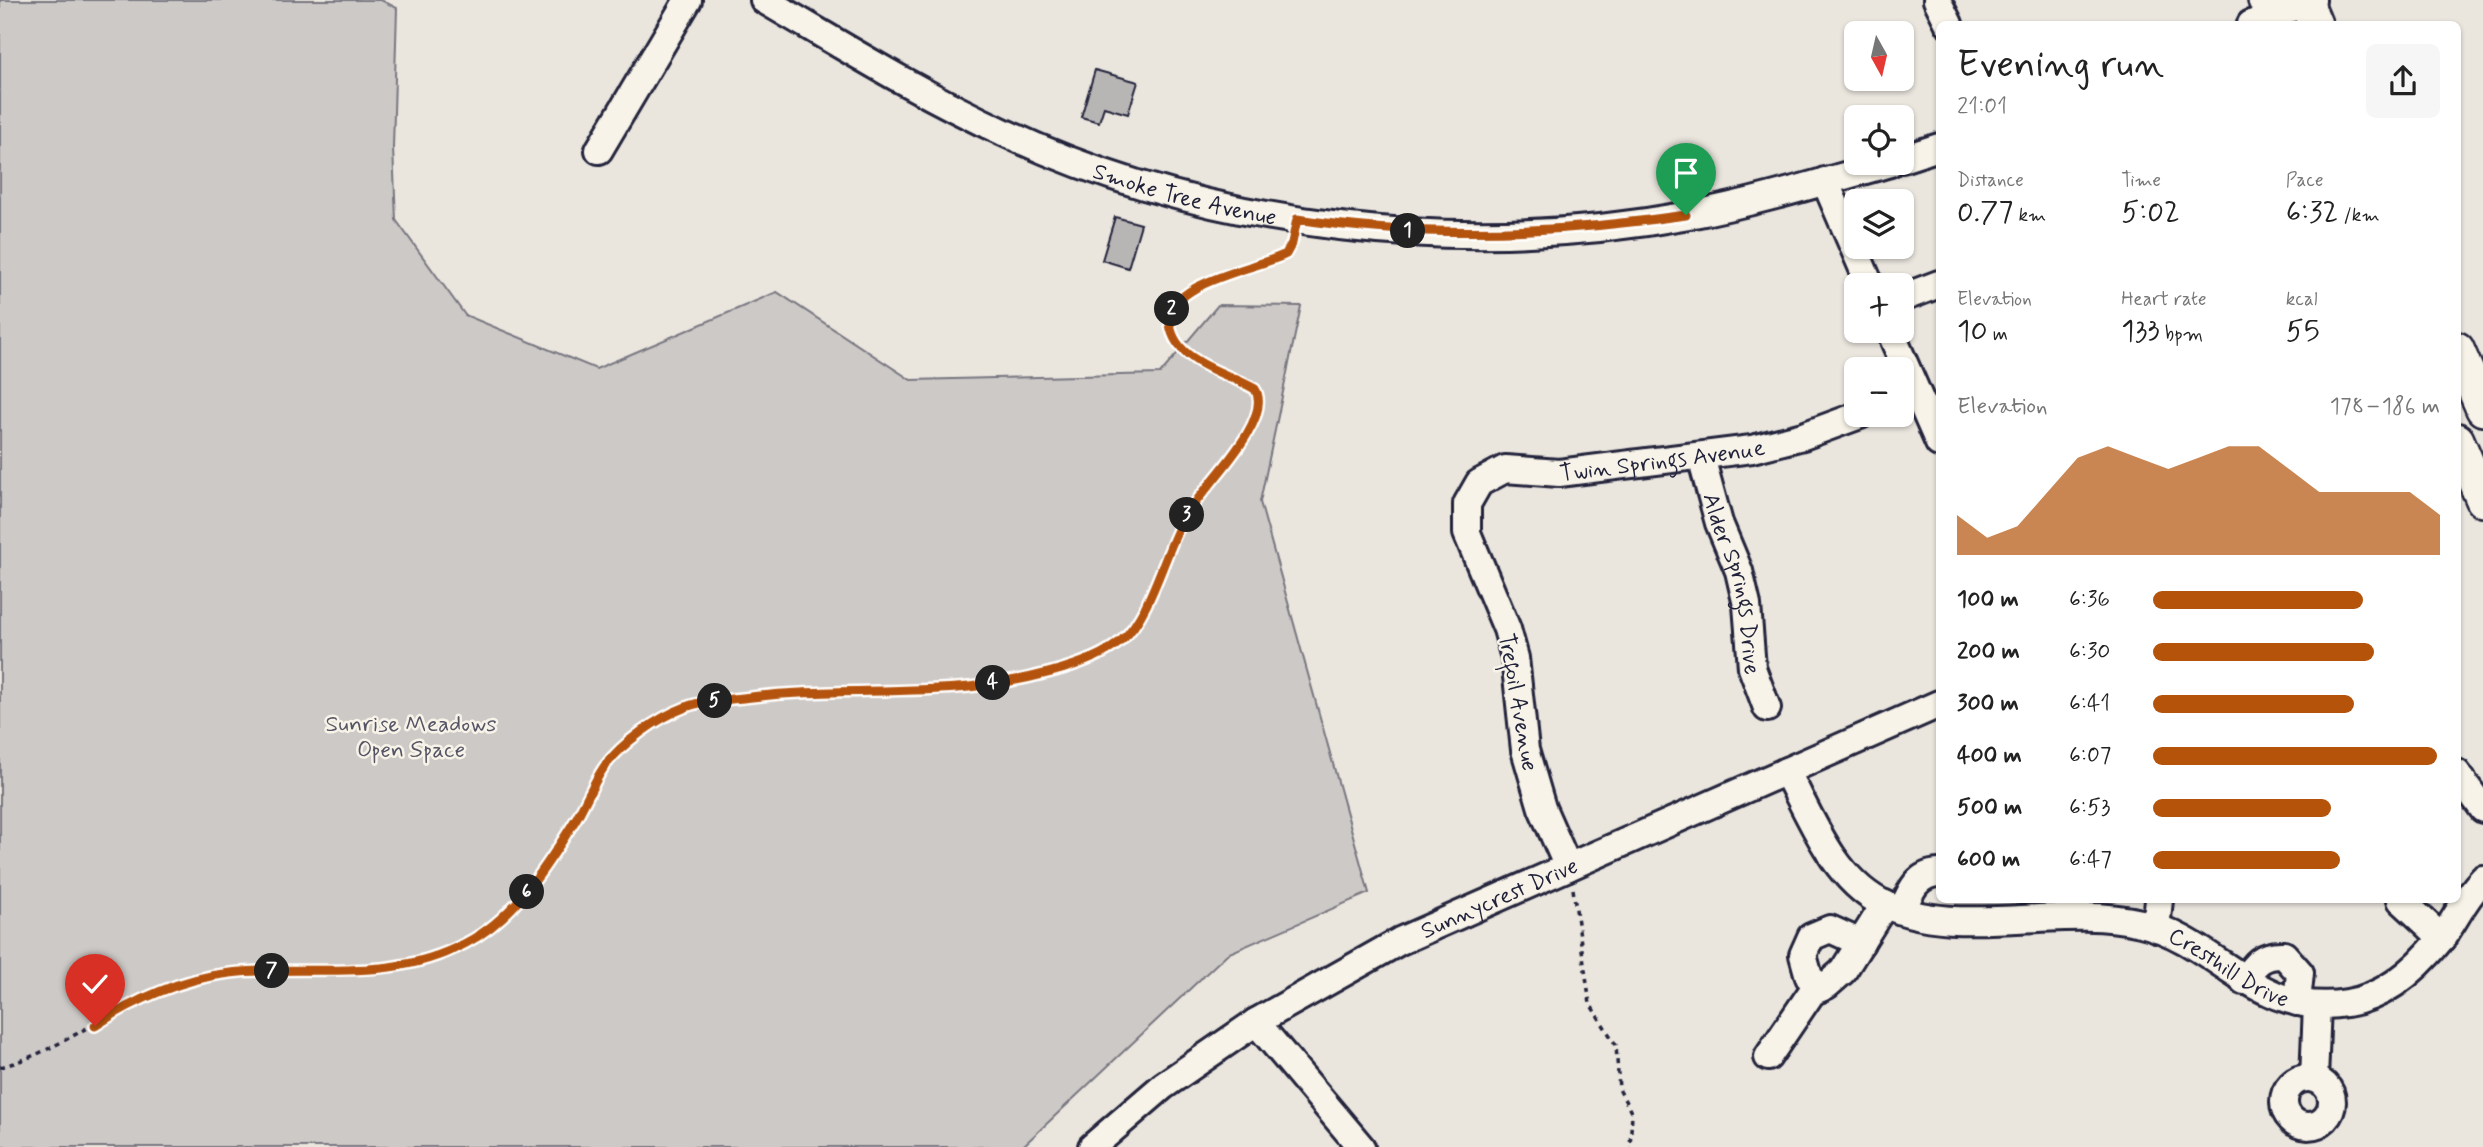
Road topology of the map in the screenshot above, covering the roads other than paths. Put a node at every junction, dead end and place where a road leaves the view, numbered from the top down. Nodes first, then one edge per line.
1 (688, 0) edge
2 (764, 0) edge
3 (1937, 0) edge
4 (2309, 7) edge
5 (2266, 16) edge
6 (1948, 21) edge
7 (1936, 148) edge
8 (599, 150) dead end
9 (1914, 155) edge
10 (1847, 175) edge
11 (1825, 181) junction
12 (1865, 273) edge
13 (1936, 285) edge
14 (1914, 293) edge
15 (1895, 343) edge
16 (2461, 358) edge
17 (1919, 395) edge
18 (2483, 409) edge
19 (1844, 421) edge
20 (1936, 436) edge
21 (2461, 450) edge
22 (1701, 457) junction
23 (2474, 482) edge
24 (1470, 498) joint
25 (1936, 705) edge
26 (1767, 708) dead end
27 (1786, 771) junction
28 (2461, 779) edge
29 (2483, 809) edge
30 (1568, 867) junction
31 (1936, 873) edge
32 (2483, 879) edge
33 (2159, 903) edge
34 (2404, 903) edge
35 (1893, 908) junction
36 (1961, 909) edge
37 (2109, 909) edge
38 (2156, 928) junction
39 (2442, 938) junction
40 (1861, 943) junction
41 (2244, 981) junction
42 (1821, 988) junction
43 (2307, 1004) junction
44 (1256, 1022) junction
45 (1768, 1057) dead end
46 (2314, 1079) dead end
47 (1092, 1147) edge
48 (1361, 1147) edge

1 - 8 street
2 - 11 street, Smoke Tree Avenue
3 - 6 street
4 - 5 street
7 - 9 street
10 - 11 street, Smoke Tree Avenue
11 - 12 street
13 - 14 street
15 - 17 street
16 - 18 main road
17 - 20 street
19 - 22 street, Twin Springs Avenue
21 - 23 main road
22 - 24 street, Twin Springs Avenue
22 - 26 street, Alder Springs Drive
24 - 30 street, Trefoil Avenue
25 - 27 street, Sunnycrest Drive
27 - 30 street, Sunnycrest Drive
27 - 35 street, Cresthill Drive
28 - 29 street
30 - 44 street, Sunnycrest Drive
31 - 35 street
32 - 39 street, Cresthill Drive
33 - 38 street
34 - 39 street
35 - 36 street, Cresthill Drive
35 - 40 street
36 - 37 street, Cresthill Drive
37 - 38 street, Cresthill Drive
38 - 41 street, Cresthill Drive
39 - 43 street, Cresthill Drive
40 - 42 street
40 - 42 street
41 - 43 street, Cresthill Drive
41 - 43 street
42 - 45 street
43 - 46 street
44 - 47 street, Sunnycrest Drive
44 - 48 street

